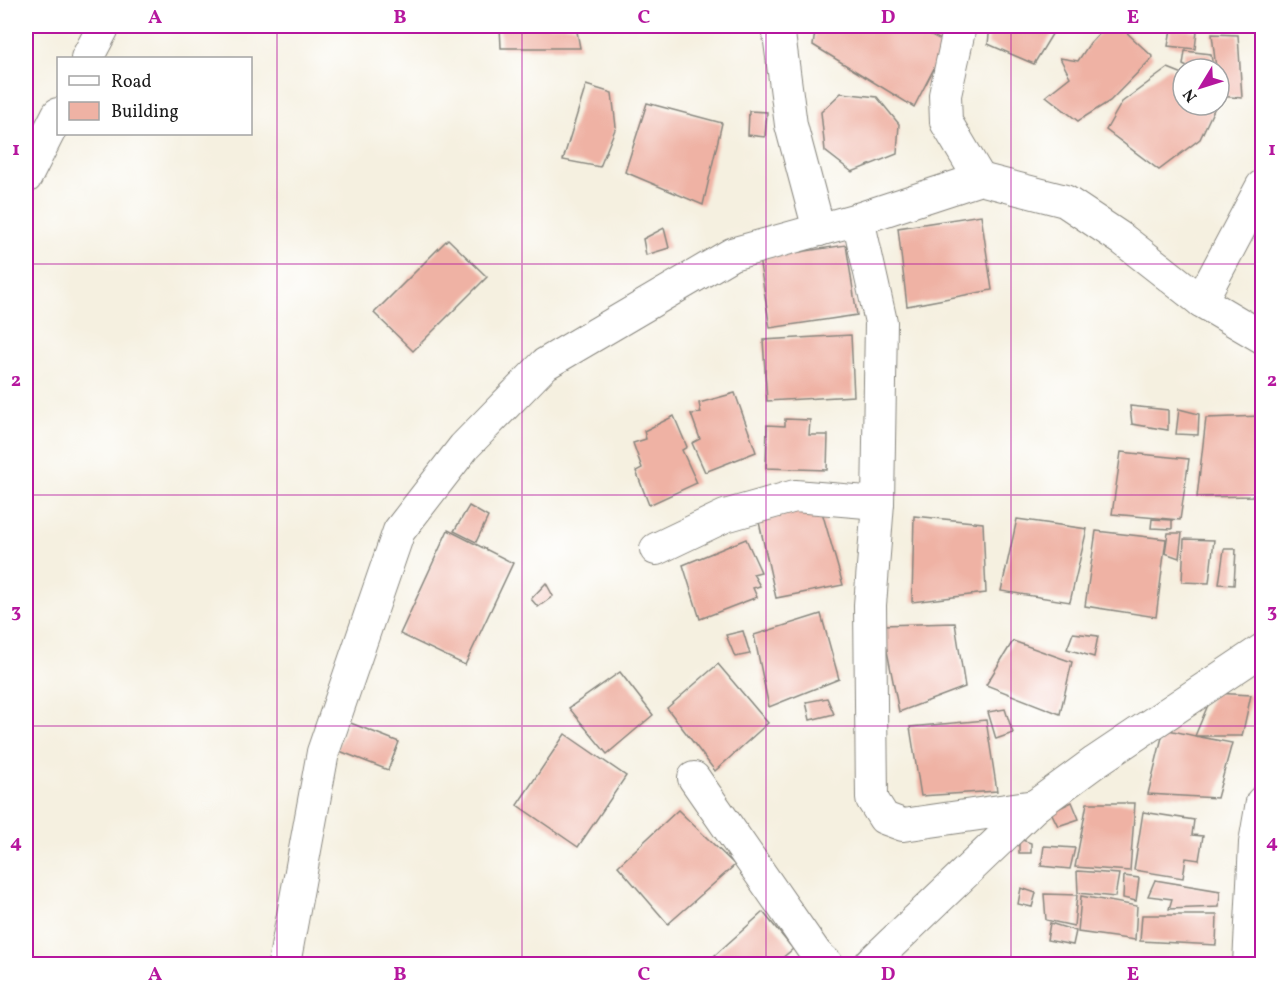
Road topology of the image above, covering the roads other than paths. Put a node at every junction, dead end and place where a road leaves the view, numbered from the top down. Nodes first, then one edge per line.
1 (104, 26) edge
2 (780, 26) edge
3 (960, 26) edge
4 (88, 57) edge
5 (57, 116) edge
6 (26, 177) edge
7 (980, 178) junction
8 (1263, 186) edge
9 (858, 219) junction
10 (819, 230) junction
11 (1201, 301) junction
12 (1263, 337) edge
13 (878, 503) junction
14 (656, 549) dead end
15 (1263, 650) edge
16 (694, 778) dead end
17 (1263, 801) edge
18 (1035, 806) junction
19 (284, 964) edge
20 (827, 964) edge
21 (870, 964) edge
22 (1249, 964) edge

1 - 4 street
2 - 10 street
3 - 7 street
5 - 6 street
7 - 9 street
7 - 11 street
8 - 11 street
9 - 10 street
9 - 13 street
10 - 19 street
11 - 12 street
13 - 14 street
13 - 18 street
15 - 18 street
16 - 20 street
17 - 22 street
18 - 21 street

